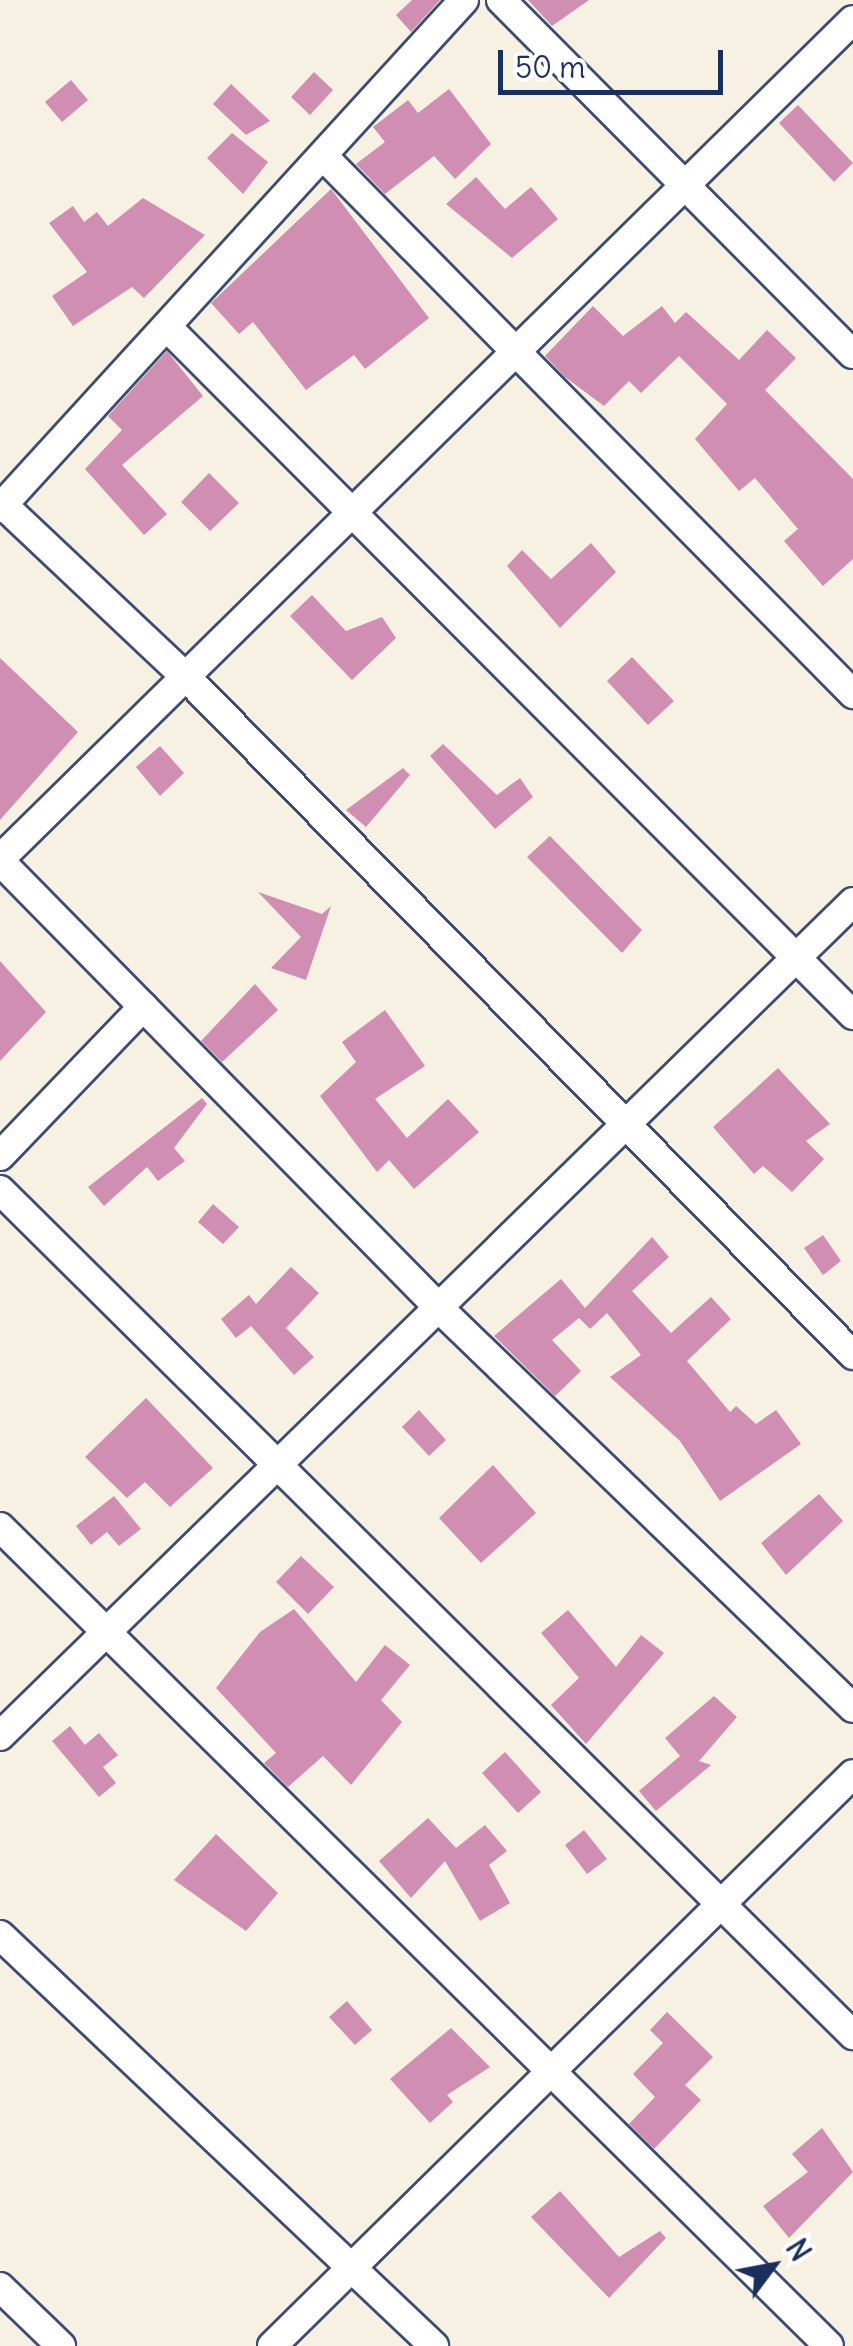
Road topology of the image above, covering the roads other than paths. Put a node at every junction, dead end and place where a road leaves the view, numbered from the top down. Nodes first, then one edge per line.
1 (464, 0) edge
2 (501, 0) edge
3 (853, 20) edge
4 (327, 160) junction
5 (685, 182) junction
6 (169, 329) junction
7 (853, 354) edge
8 (517, 355) junction
9 (1, 505) edge
10 (352, 514) junction
11 (186, 678) junction
12 (853, 694) edge
13 (0, 860) edge
14 (853, 902) edge
15 (796, 958) junction
16 (143, 1006) junction
17 (853, 1015) edge
18 (624, 1130) junction
19 (0, 1156) edge
20 (0, 1190) edge
21 (442, 1311) junction
22 (853, 1355) edge
23 (280, 1459) junction
24 (0, 1527) edge
25 (105, 1631) junction
26 (853, 1708) edge
27 (0, 1736) edge
28 (853, 1774) edge
29 (721, 1904) junction
30 (0, 1936) edge
31 (853, 2035) edge
32 (556, 2072) junction
33 (354, 2266) junction
34 (0, 2287) edge
35 (61, 2346) edge
36 (272, 2346) edge
37 (434, 2346) edge
38 (829, 2346) edge

1 - 4 street
2 - 5 street
3 - 5 street
4 - 6 street
4 - 8 street
5 - 7 street
5 - 8 street
6 - 9 street
6 - 10 street
8 - 10 street
8 - 12 street
9 - 11 street
10 - 11 street
10 - 15 street
11 - 13 street
11 - 18 street
13 - 16 street
14 - 15 street
15 - 17 street
15 - 18 street
16 - 19 street
16 - 21 street
18 - 21 street
18 - 22 street
20 - 23 street
21 - 23 street
21 - 26 street
23 - 25 street
23 - 29 street
24 - 25 street
25 - 27 street
25 - 32 street
28 - 29 street
29 - 31 street
29 - 32 street
30 - 33 street
32 - 33 street
32 - 38 street
33 - 36 street
33 - 37 street
34 - 35 street

